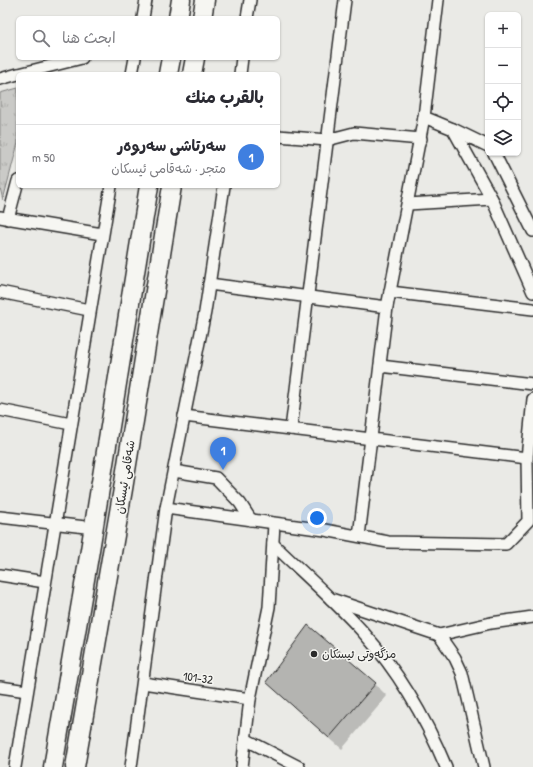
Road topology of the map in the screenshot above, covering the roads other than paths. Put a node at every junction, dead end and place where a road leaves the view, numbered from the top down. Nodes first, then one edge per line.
1 (146, 0) edge
2 (181, 0) edge
3 (205, 0) edge
4 (250, 0) edge
5 (345, 0) edge
6 (438, 0) edge
7 (143, 16) edge
8 (178, 16) edge
9 (202, 16) edge
10 (247, 16) edge
11 (76, 60) edge
12 (136, 60) edge
13 (171, 60) edge
14 (195, 60) edge
15 (242, 60) edge
16 (46, 70) edge
17 (32, 72) edge
18 (132, 72) edge
19 (168, 72) edge
20 (192, 72) edge
21 (240, 72) edge
22 (16, 75) edge
23 (0, 79) edge
24 (424, 117) junction
25 (453, 129) junction
26 (280, 136) edge
27 (420, 139) junction
28 (327, 140) junction
29 (485, 145) edge
30 (496, 156) edge
31 (16, 186) edge
32 (111, 188) edge
33 (149, 188) edge
34 (172, 188) edge
35 (224, 188) edge
36 (492, 199) junction
37 (408, 204) junction
38 (4, 218) edge
39 (533, 231) edge
40 (102, 234) junction
41 (209, 284) junction
42 (0, 292) edge
43 (390, 292) junction
44 (533, 292) edge
45 (308, 297) junction
46 (387, 307) junction
47 (533, 309) edge
48 (89, 310) junction
49 (380, 366) junction
50 (533, 384) edge
51 (533, 399) edge
52 (0, 410) edge
53 (184, 416) junction
54 (71, 424) junction
55 (291, 429) junction
56 (371, 438) junction
57 (527, 458) junction
58 (174, 471) junction
59 (166, 508) junction
60 (0, 516) edge
61 (251, 520) junction
62 (530, 520) edge
63 (54, 524) junction
64 (274, 524) junction
65 (94, 528) junction
66 (359, 536) junction
67 (273, 544) junction
68 (0, 575) edge
69 (45, 582) junction
70 (329, 598) junction
71 (533, 617) edge
72 (439, 634) junction
73 (143, 683) junction
74 (0, 687) edge
75 (27, 691) junction
76 (250, 699) junction
77 (245, 739) junction
78 (14, 767) edge
79 (53, 767) edge
80 (75, 767) edge
81 (131, 767) edge
82 (242, 767) edge
83 (299, 767) edge
84 (446, 767) edge
85 (484, 767) edge

1 - 7 street
2 - 8 main road
3 - 9 main road
4 - 10 street
5 - 28 street
6 - 24 street
11 - 16 street
12 - 18 street
13 - 19 main road
14 - 20 main road
15 - 21 street
16 - 17 street
22 - 23 street
24 - 25 street
24 - 27 street
25 - 29 street
25 - 36 street
26 - 28 street
27 - 28 street
27 - 37 street
28 - 45 street
30 - 39 street
31 - 38 street
32 - 40 street
33 - 65 main road, شەقامی ئیسکان
34 - 80 main road, شەقامی ئیسکان
35 - 41 street
36 - 37 street
36 - 44 street
37 - 43 street
38 - 40 street
40 - 48 street
41 - 45 street
41 - 53 street
42 - 48 street
43 - 46 street
43 - 47 street
45 - 46 street
45 - 55 street
46 - 49 street
48 - 54 street
49 - 50 street
49 - 56 street
51 - 57 street
52 - 54 street
53 - 55 street
53 - 58 street
54 - 63 street
55 - 56 street
56 - 57 street
56 - 66 street
57 - 62 street
58 - 59 street
58 - 61 street
59 - 61 street
59 - 73 street
60 - 63 street
61 - 64 street
62 - 66 street
63 - 65 street
63 - 69 street
64 - 66 street
64 - 67 street
65 - 79 main road, شەقامی ئیسکان
67 - 70 street
67 - 76 street
68 - 69 street
69 - 75 street
70 - 72 street
70 - 84 street
71 - 72 street
72 - 85 street
73 - 76 street, 101-32
73 - 81 street
74 - 75 street
75 - 78 street
76 - 77 street
77 - 82 street
77 - 83 street

